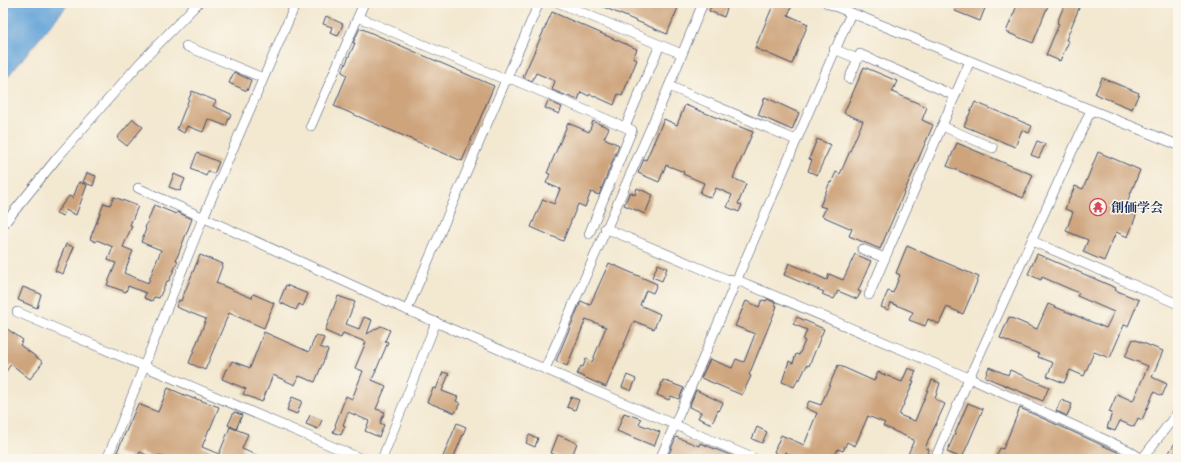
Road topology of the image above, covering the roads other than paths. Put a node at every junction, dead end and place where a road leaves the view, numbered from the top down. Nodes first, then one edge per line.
1 (198, 3) edge
2 (296, 3) edge
3 (364, 3) edge
4 (539, 3) edge
5 (559, 3) edge
6 (703, 3) edge
7 (827, 3) edge
8 (851, 13) junction
9 (358, 17) junction
10 (660, 45) junction
11 (186, 46) dead end
12 (834, 49) junction
13 (682, 54) junction
14 (858, 59) junction
15 (970, 61) junction
16 (263, 78) junction
17 (849, 79) dead end
18 (506, 80) junction
19 (669, 86) junction
20 (955, 96) junction
21 (1091, 110) junction
22 (311, 126) dead end
23 (942, 126) junction
24 (625, 127) junction
25 (796, 140) junction
26 (1178, 145) edge
27 (993, 148) dead end
28 (138, 188) dead end
29 (203, 218) junction
30 (3, 225) edge
31 (605, 228) junction
32 (589, 234) dead end
33 (1032, 241) junction
34 (862, 249) dead end
35 (885, 258) junction
36 (736, 280) junction
37 (869, 295) dead end
38 (1178, 304) edge
39 (407, 310) junction
40 (17, 312) dead end
41 (436, 322) junction
42 (144, 365) junction
43 (545, 369) junction
44 (969, 378) junction
45 (1178, 412) edge
46 (674, 424) junction
47 (106, 459) edge
48 (362, 459) edge
49 (382, 459) edge
50 (660, 459) edge
51 (755, 459) edge
52 (935, 459) edge
53 (1142, 459) edge

1 - 30 street
2 - 16 street
3 - 9 street
4 - 18 street
5 - 10 street
6 - 13 street
7 - 8 street
8 - 12 street
8 - 15 street
9 - 18 street
9 - 22 street
10 - 13 street
10 - 24 street
11 - 16 street
12 - 14 street
12 - 25 street
13 - 19 street
14 - 17 street
14 - 20 street
15 - 20 street
15 - 21 street
16 - 29 street
18 - 24 street
18 - 39 street
19 - 25 street
19 - 31 street
20 - 23 street
21 - 26 street
21 - 33 street
23 - 27 street
23 - 35 street
24 - 32 street
25 - 36 street
28 - 29 street
29 - 39 street
29 - 42 street
31 - 36 street
31 - 43 street
33 - 38 street
33 - 44 street
34 - 35 street
35 - 37 street
36 - 44 street
36 - 46 street
39 - 41 street
40 - 42 street
41 - 43 street
41 - 49 street
42 - 47 street
42 - 48 street
43 - 46 street
44 - 52 street
44 - 53 street
45 - 53 street
46 - 50 street
46 - 51 street

